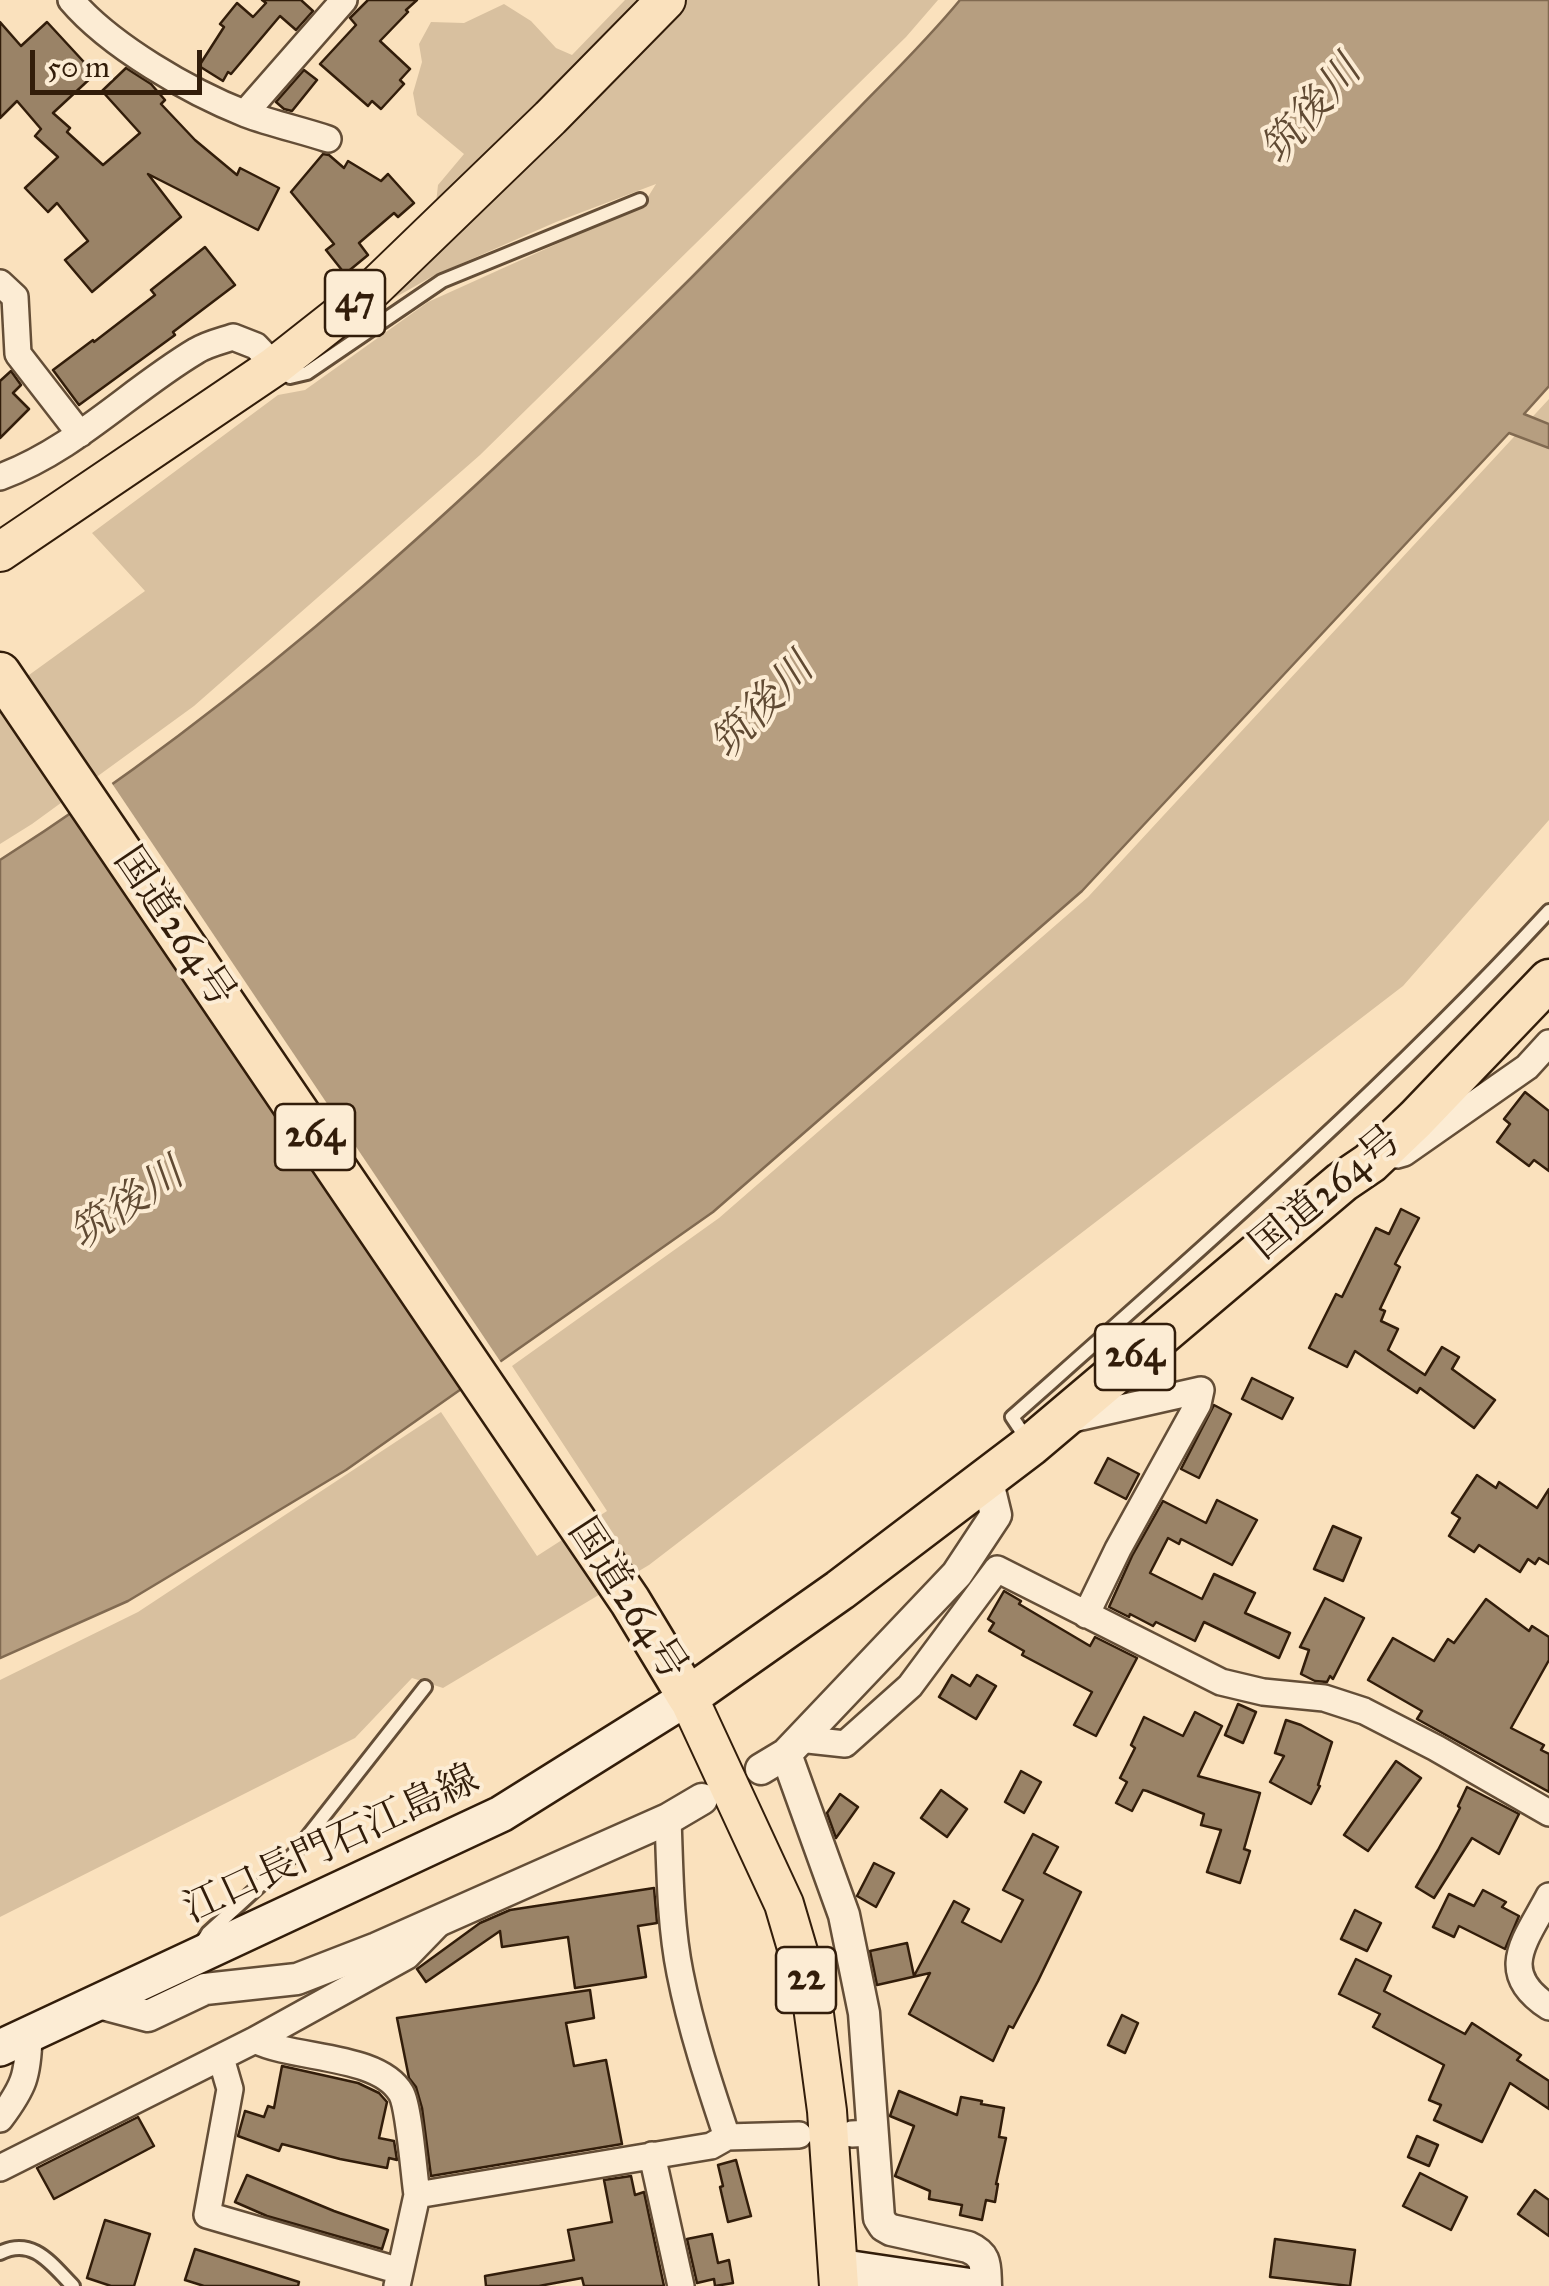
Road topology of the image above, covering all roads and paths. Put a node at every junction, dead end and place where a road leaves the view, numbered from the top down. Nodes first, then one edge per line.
1 (71, 0) edge
2 (344, 0) edge
3 (666, 0) edge
4 (246, 113) junction
5 (328, 139) dead end
6 (640, 200) dead end
7 (0, 283) edge
8 (276, 366) junction
9 (80, 434) junction
10 (0, 477) edge
11 (0, 552) edge
12 (0, 673) edge
13 (1549, 910) edge
14 (1549, 980) edge
15 (1549, 1042) edge
16 (1370, 1163) junction
17 (1044, 1434) junction
18 (987, 1478) junction
19 (1086, 1615) junction
20 (425, 1688) dead end
21 (688, 1697) junction
22 (782, 1754) junction
23 (702, 1799) dead end
24 (1549, 1812) edge
25 (668, 1819) junction
26 (1549, 1896) edge
27 (447, 1915) junction
28 (191, 1960) junction
29 (99, 2003) junction
30 (1549, 2007) edge
31 (255, 2040) junction
32 (15, 2042) edge
33 (221, 2058) junction
34 (0, 2119) edge
35 (799, 2136) dead end
36 (727, 2137) junction
37 (652, 2155) junction
38 (0, 2168) edge
39 (417, 2195) junction
40 (0, 2254) edge
41 (839, 2276) edge
42 (398, 2278) edge
43 (74, 2286) edge
44 (681, 2286) edge
45 (966, 2286) edge
46 (986, 2286) edge

1 - 4 street
2 - 4 street
3 - 8 main road, 47
4 - 5 street
6 - 8 lane
7 - 9 street
8 - 9 street
8 - 11 main road, 47
9 - 10 street
12 - 21 highway, 国道264号 / 264
13 - 17 lane
14 - 16 highway, 国道264号 / 264
15 - 16 street
16 - 17 highway, 国道264号 / 264
17 - 18 highway, 国道264号 / 264
17 - 19 street
18 - 21 highway, 国道264号 / 264
18 - 22 street
19 - 22 street
19 - 24 street
20 - 28 lane
21 - 28 main road, 江口長門石江島線
21 - 41 main road, 22
22 - 46 street
23 - 25 street
25 - 27 street
25 - 36 street
26 - 30 street
27 - 29 street
27 - 31 street
28 - 29 main road, 江口長門石江島線
29 - 32 main road, 江口長門石江島線
31 - 33 street
31 - 39 street
32 - 34 street
33 - 38 street
33 - 42 street
35 - 36 street
36 - 37 street
37 - 39 street
37 - 44 street
39 - 42 street
40 - 43 lane
41 - 45 main road

